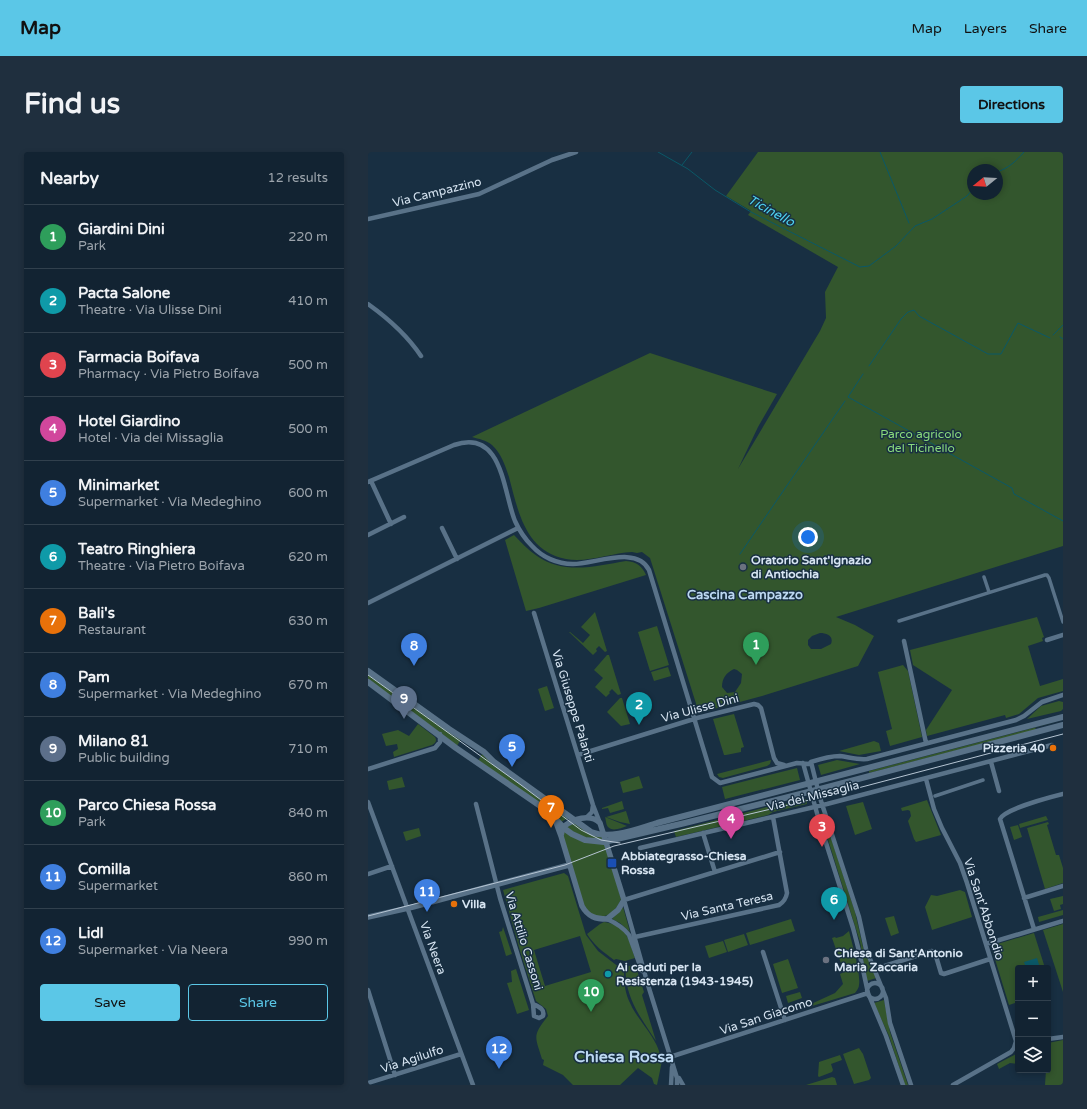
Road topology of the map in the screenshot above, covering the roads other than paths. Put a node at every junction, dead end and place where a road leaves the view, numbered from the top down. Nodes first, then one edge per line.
1 (576, 152) edge
2 (368, 219) edge
3 (368, 304) edge
4 (421, 356) dead end
5 (369, 482) edge
6 (404, 517) dead end
7 (391, 524) junction
8 (442, 528) dead end
9 (518, 528) junction
10 (368, 535) edge
11 (457, 559) junction
12 (984, 577) dead end
13 (989, 592) junction
14 (368, 603) edge
15 (534, 613) dead end
16 (899, 621) dead end
17 (1063, 622) edge
18 (1063, 635) edge
19 (1048, 640) dead end
20 (904, 641) dead end
21 (368, 671) edge
22 (368, 682) edge
23 (1063, 695) edge
24 (1063, 717) edge
25 (694, 719) junction
26 (1063, 725) edge
27 (440, 734) junction
28 (926, 743) junction
29 (1052, 745) dead end
30 (578, 754) junction
31 (774, 758) junction
32 (811, 762) junction
33 (991, 762) junction
34 (803, 763) junction
35 (787, 766) junction
36 (368, 769) edge
37 (765, 772) junction
38 (926, 779) junction
39 (983, 780) dead end
40 (816, 782) junction
41 (808, 784) junction
42 (818, 790) junction
43 (999, 791) dead end
44 (810, 792) junction
45 (1063, 794) edge
46 (935, 796) dead end
47 (368, 802) edge
48 (476, 804) dead end
49 (593, 804) junction
50 (823, 805) junction
51 (815, 807) junction
52 (553, 816) junction
53 (587, 817) junction
54 (773, 817) junction
55 (576, 820) junction
56 (600, 823) junction
57 (563, 827) junction
58 (703, 833) junction
59 (561, 836) junction
60 (606, 839) junction
61 (640, 848) dead end
62 (780, 852) junction
63 (569, 865) junction
64 (392, 866) junction
65 (715, 872) junction
66 (368, 874) edge
67 (497, 884) junction
68 (1063, 886) edge
69 (1024, 898) junction
70 (624, 900) junction
71 (408, 908) junction
72 (368, 917) edge
73 (607, 919) junction
74 (1063, 921) edge
75 (1034, 929) junction
76 (633, 938) junction
77 (986, 944) junction
78 (763, 952) dead end
79 (990, 959) junction
80 (875, 969) junction
81 (883, 988) junction
82 (368, 990) edge
83 (868, 993) junction
84 (533, 1004) dead end
85 (785, 1020) junction
86 (1063, 1037) edge
87 (1015, 1039) edge
88 (1051, 1039) edge
89 (1015, 1049) edge
90 (461, 1054) junction
91 (670, 1057) junction
92 (672, 1063) junction
93 (395, 1075) junction
94 (676, 1078) junction
95 (368, 1083) edge
96 (471, 1083) edge
97 (671, 1083) edge
98 (677, 1085) edge
99 (683, 1085) edge
100 (902, 1085) edge
101 (911, 1085) edge
102 (952, 1085) edge

1 - 2 street, Via Campazzino
3 - 4 street
5 - 7 street
5 - 9 street
6 - 7 street
7 - 10 street
8 - 11 street
9 - 11 street
9 - 25 street
11 - 14 street
12 - 13 street
13 - 16 street
13 - 17 street
15 - 30 street, Via Giuseppe Palanti
18 - 19 street
20 - 28 street
21 - 55 main road
22 - 27 main road
23 - 28 street
24 - 40 main road, Via dei Missaglia
25 - 30 street, Via Ulisse Dini
25 - 31 street, Via Ulisse Dini
25 - 37 street
26 - 42 main road, Via dei Missaglia
27 - 36 street
27 - 52 main road
28 - 32 street
29 - 33 street, Via dei Missaglia
30 - 49 street, Via Giuseppe Palanti
31 - 35 street
31 - 37 street
32 - 34 street
32 - 40 street, Via dei Missaglia
33 - 38 street, Via dei Missaglia
33 - 43 street
34 - 35 street
34 - 41 street, Via dei Missaglia
35 - 37 street
38 - 50 street, Via dei Missaglia
38 - 77 street, Via Sant'Abbondio
39 - 46 street
40 - 41 main road, Via dei Missaglia
40 - 42 street, Via dei Missaglia
41 - 44 street, Via dei Missaglia
41 - 60 main road, Via dei Missaglia
42 - 44 main road, Via dei Missaglia
42 - 50 street
44 - 51 street
44 - 60 main road, Via dei Missaglia
45 - 69 street
47 - 64 street, Via Neera
48 - 67 street, Via Attilio Cassoni
49 - 53 street
49 - 56 street, Via Giuseppe Palanti
50 - 51 street, Via dei Missaglia
50 - 80 street
51 - 54 street, Via dei Missaglia
51 - 83 street
52 - 57 main road
52 - 59 street
53 - 55 street
53 - 56 street
54 - 58 street, Via dei Missaglia
54 - 62 street, Via Santa Teresa
55 - 57 street
55 - 60 main road
56 - 60 street
57 - 59 street
57 - 60 main road
58 - 61 street, Via dei Missaglia
58 - 65 street
59 - 63 street
60 - 70 street
62 - 65 street
62 - 76 street, Via Santa Teresa
63 - 67 street
63 - 73 street
64 - 66 street
64 - 71 street, Via Neera
65 - 70 street
67 - 71 street
67 - 84 street, Via Attilio Cassoni
68 - 69 street
69 - 75 street
70 - 73 street
70 - 76 street
71 - 72 street
71 - 90 street, Via Neera
73 - 76 street
74 - 75 street
75 - 77 street
76 - 91 street
77 - 79 street, Via Sant'Abbondio
78 - 85 street
79 - 80 street
79 - 87 street, Via Sant'Abbondio
80 - 81 street
81 - 83 street
81 - 83 street
81 - 101 street
82 - 93 street
83 - 85 street, Via San Giacomo
83 - 100 street
85 - 91 street, Via San Giacomo
86 - 88 street
89 - 102 street, Via Sant'Abbondio
90 - 93 street, Via Agilulfo
90 - 96 street, Via Neera
91 - 92 street
92 - 94 street
92 - 97 street
93 - 95 street, Via Agilulfo
94 - 97 street
94 - 98 street
94 - 99 street

